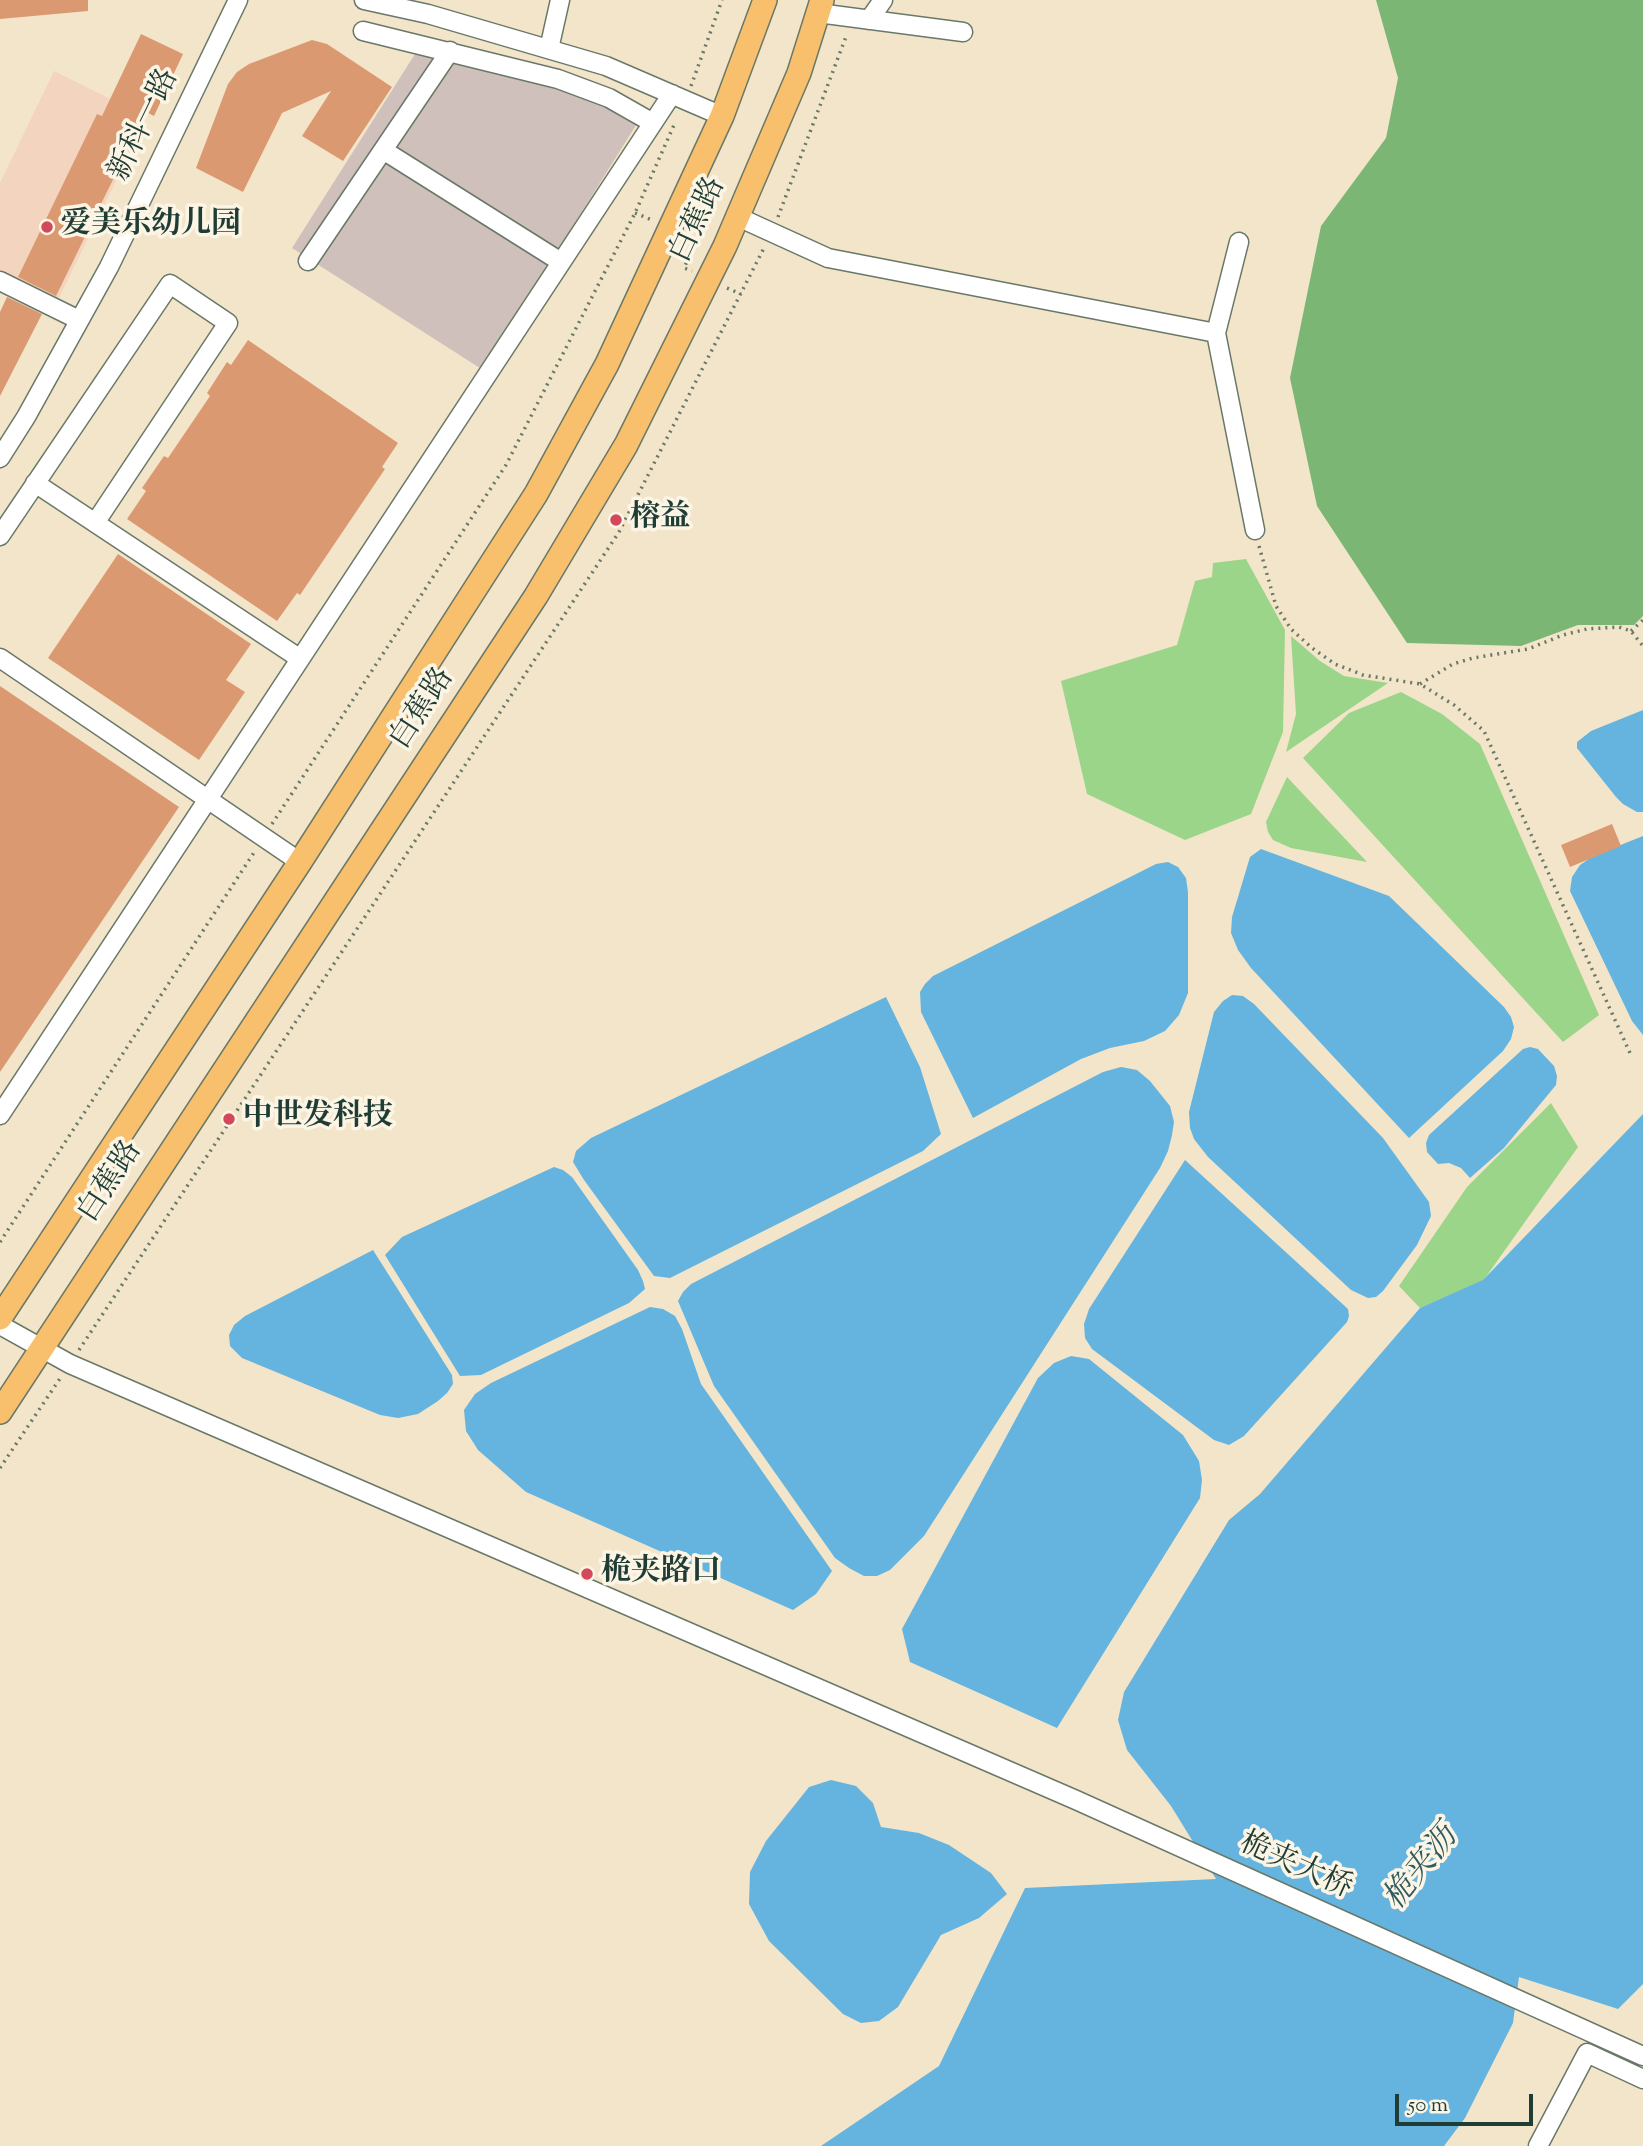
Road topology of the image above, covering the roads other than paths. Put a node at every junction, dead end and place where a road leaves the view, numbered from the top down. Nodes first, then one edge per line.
1 (239, 0) edge
2 (364, 0) edge
3 (560, 0) edge
4 (765, 0) edge
5 (883, 0) edge
6 (820, 7) edge
7 (869, 20) junction
8 (363, 31) dead end
9 (963, 32) dead end
10 (549, 50) junction
11 (450, 51) junction
12 (679, 97) junction
13 (722, 116) junction
14 (653, 123) junction
15 (383, 150) junction
16 (737, 217) junction
17 (1239, 242) dead end
18 (308, 261) dead end
19 (561, 262) junction
20 (0, 281) edge
21 (79, 320) junction
22 (1216, 333) junction
23 (0, 458) edge
24 (35, 484) junction
25 (95, 523) junction
26 (1255, 530) road end
27 (0, 536) edge
28 (0, 658) edge
29 (299, 658) junction
30 (207, 797) junction
31 (300, 862) junction
32 (0, 1115) edge
33 (0, 1318) edge
34 (0, 1325) edge
35 (42, 1348) junction
36 (0, 1412) edge
37 (1643, 2056) edge
38 (1643, 2079) edge
39 (1538, 2146) edge

1 - 21 street, 新科一路
2 - 10 street
3 - 10 street
4 - 13 main road, 白蕉路
5 - 7 street
6 - 7 street
6 - 16 main road, 白蕉路
7 - 9 street
8 - 11 street
10 - 12 street
11 - 14 street
11 - 15 street
12 - 13 street
12 - 14 street
13 - 31 main road, 白蕉路
14 - 19 street
15 - 18 street
15 - 19 street
16 - 22 street
16 - 35 main road, 白蕉路
17 - 22 street
19 - 29 street
20 - 21 street
21 - 23 street, 新科一路
22 - 26 street
24 - 25 street
24 - 25 street
24 - 27 street
25 - 29 street
28 - 30 street
29 - 30 street
30 - 31 street
30 - 32 street
31 - 33 main road, 白蕉路
34 - 35 street, 桅夹大桥
35 - 36 main road, 白蕉路
35 - 37 street, 桅夹大桥
38 - 39 street

